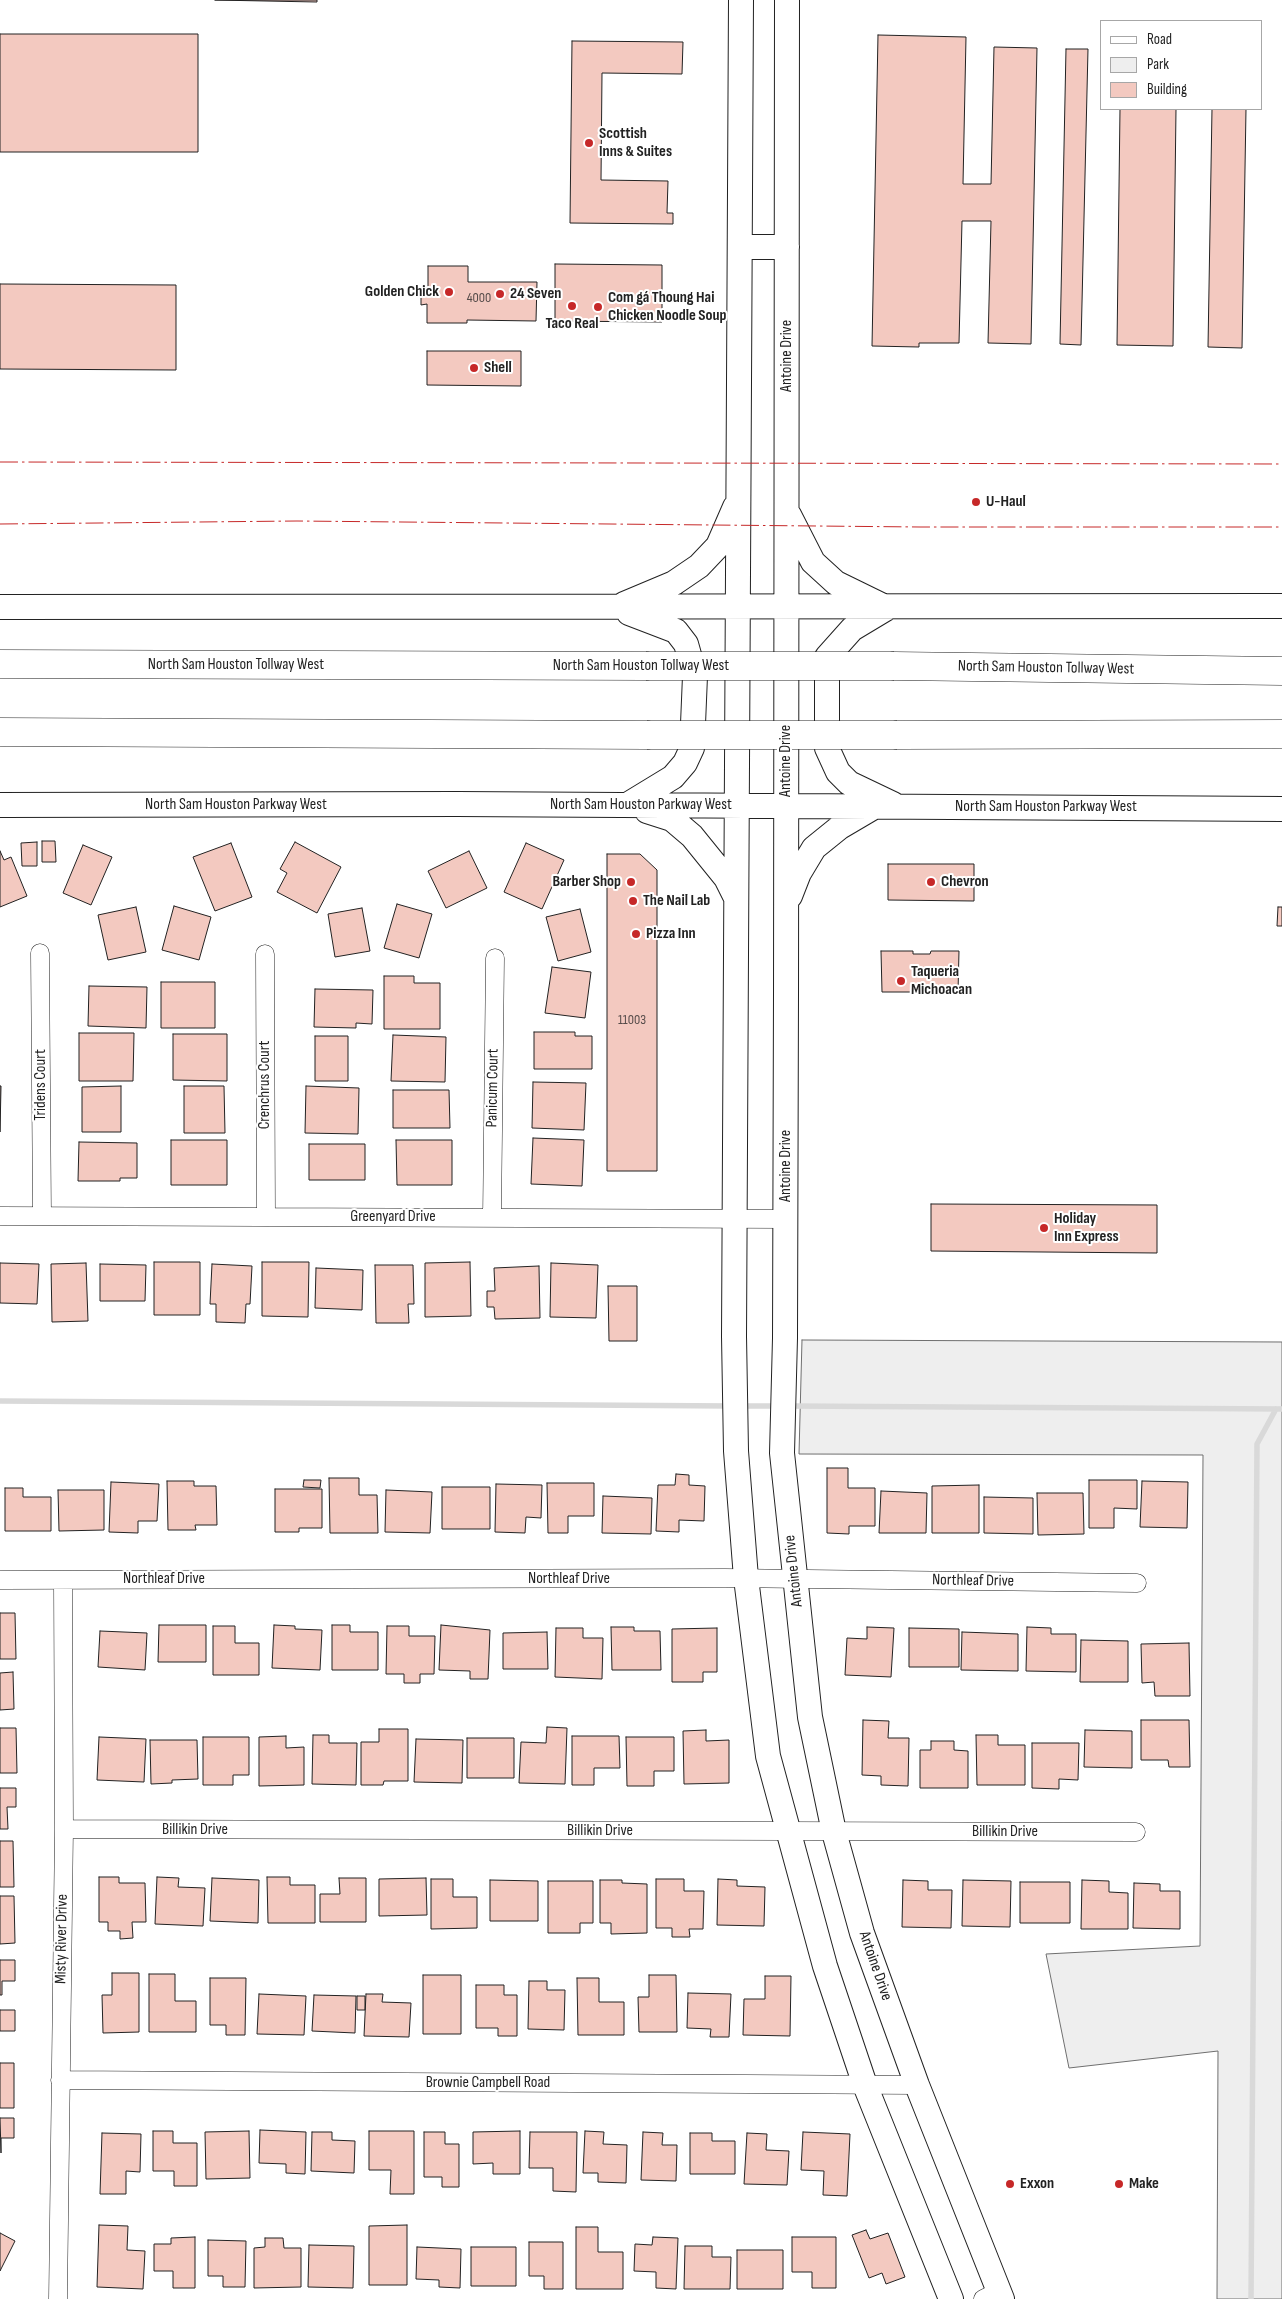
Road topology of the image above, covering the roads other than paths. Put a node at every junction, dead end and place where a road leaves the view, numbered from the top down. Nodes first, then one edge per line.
1 (741, 0) edge
2 (787, 0) edge
3 (740, 247) junction
4 (787, 247) junction
5 (740, 495) junction
6 (786, 510) junction
7 (1282, 606) edge
8 (0, 607) edge
9 (616, 608) junction
10 (739, 608) junction
11 (786, 608) junction
12 (887, 608) junction
13 (0, 664) edge
14 (1282, 670) edge
15 (0, 732) edge
16 (1282, 734) edge
17 (627, 805) junction
18 (0, 806) edge
19 (738, 806) junction
20 (786, 806) junction
21 (874, 806) junction
22 (899, 806) junction
23 (1282, 809) edge
24 (737, 899) junction
25 (786, 907) junction
26 (40, 953) dead end
27 (264, 954) dead end
28 (495, 958) dead end
29 (0, 1216) edge
30 (42, 1216) junction
31 (266, 1217) junction
32 (492, 1218) junction
33 (735, 1219) junction
34 (785, 1219) junction
35 (746, 1578) junction
36 (0, 1580) edge
37 (63, 1580) junction
38 (795, 1580) junction
39 (1137, 1583) dead end
40 (64, 1829) junction
41 (787, 1831) junction
42 (834, 1832) junction
43 (1136, 1832) dead end
44 (60, 2080) junction
45 (865, 2085) junction
46 (917, 2085) junction
47 (995, 2296) edge
48 (58, 2299) edge
49 (951, 2299) edge

1 - 3 main road
2 - 4 main road, Antoine Drive
3 - 4 main road
3 - 5 main road
4 - 6 main road, Antoine Drive
5 - 9 main road
5 - 10 main road
6 - 11 main road, Antoine Drive
6 - 12 main road
7 - 12 main road
8 - 9 main road
9 - 10 main road
9 - 17 main road
10 - 11 main road
10 - 19 main road
11 - 12 main road
11 - 20 main road, Antoine Drive
12 - 22 main road
13 - 14 highway, North Sam Houston Tollway West, bridge
15 - 16 highway, bridge
17 - 18 main road, North Sam Houston Parkway West
17 - 19 main road, North Sam Houston Parkway West
17 - 24 main road
19 - 20 main road, North Sam Houston Parkway West
19 - 24 main road
20 - 21 main road, North Sam Houston Parkway West
20 - 25 main road, Antoine Drive
21 - 22 main road, North Sam Houston Parkway West
21 - 25 main road
22 - 23 main road, North Sam Houston Parkway West
24 - 33 main road
25 - 34 main road, Antoine Drive
26 - 30 street, Tridens Court
27 - 31 street, Crenchrus Court
28 - 32 street, Panicum Court
29 - 30 street, Greenyard Drive
30 - 31 street, Greenyard Drive
31 - 32 street, Greenyard Drive
32 - 33 street, Greenyard Drive
33 - 34 street, Greenyard Drive
33 - 35 main road
34 - 38 main road, Antoine Drive
35 - 37 street, Northleaf Drive
35 - 38 street, Northleaf Drive
35 - 41 main road
36 - 37 street, Northleaf Drive
37 - 40 street, Misty River Drive
38 - 39 street, Northleaf Drive
38 - 42 main road, Antoine Drive
40 - 41 street, Billikin Drive
40 - 44 street, Misty River Drive
41 - 42 street, Billikin Drive
41 - 45 main road
42 - 43 street, Billikin Drive
42 - 46 main road, Antoine Drive
44 - 45 street, Brownie Campbell Road
44 - 48 street, Misty River Drive
45 - 46 street, Brownie Campbell Road
45 - 49 main road
46 - 47 main road, Antoine Drive

